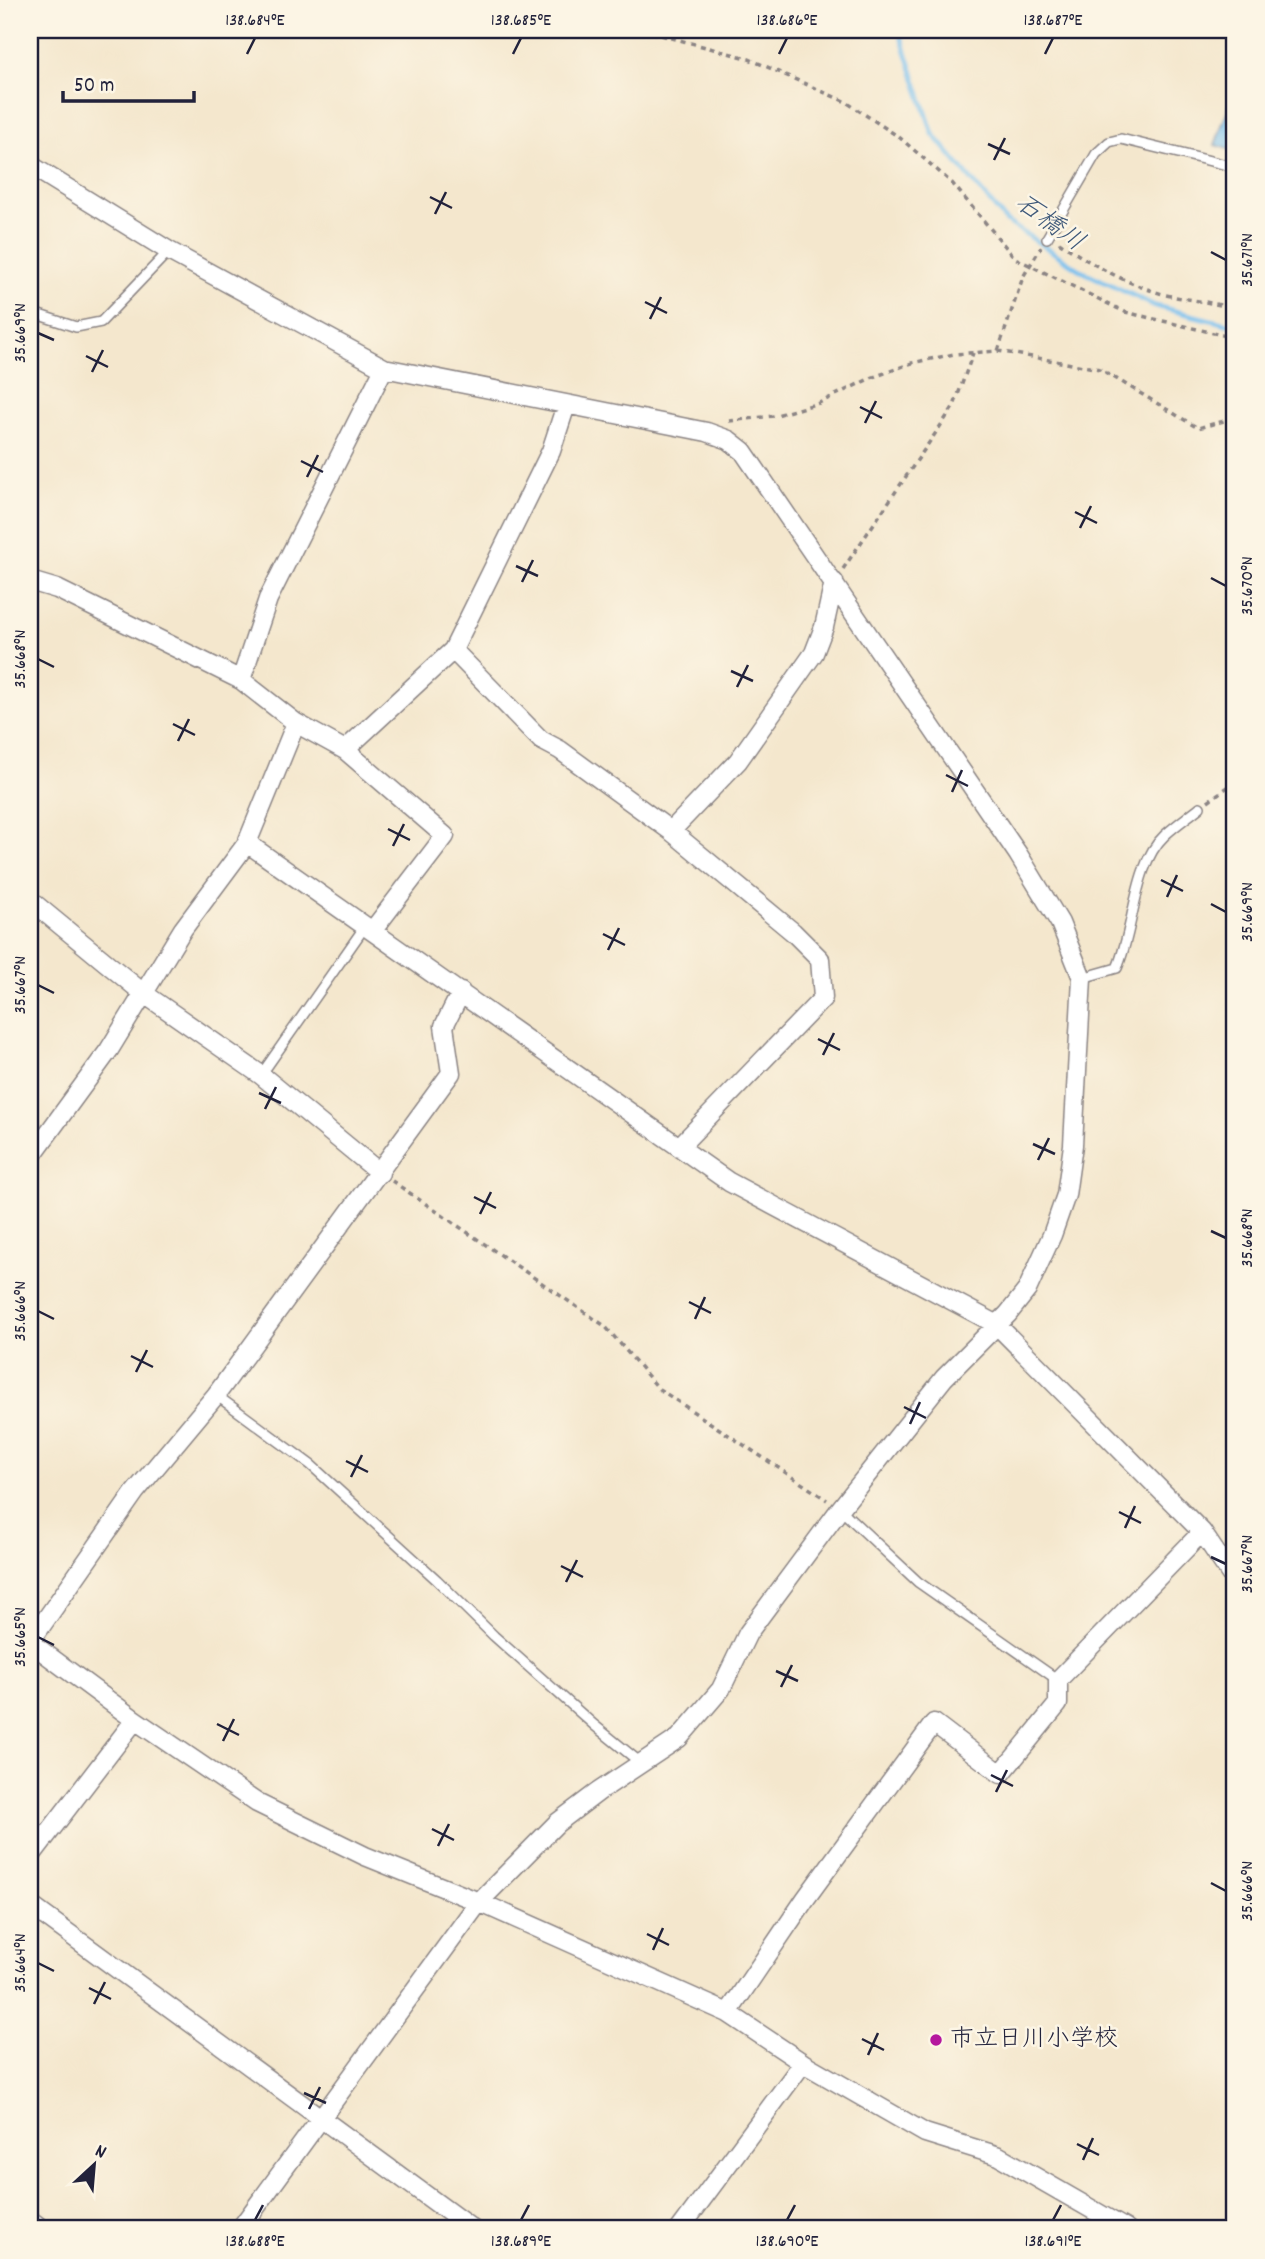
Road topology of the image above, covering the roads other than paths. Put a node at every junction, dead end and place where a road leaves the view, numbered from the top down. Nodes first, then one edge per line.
1 (30, 164) edge
2 (1235, 167) edge
3 (1048, 236) road end
4 (169, 251) junction
5 (30, 312) edge
6 (384, 368) junction
7 (566, 405) junction
8 (30, 581) edge
9 (834, 582) junction
10 (453, 650) junction
11 (241, 680) junction
12 (296, 723) junction
13 (345, 751) junction
14 (1200, 807) road end
15 (671, 831) junction
16 (247, 843) junction
17 (30, 900) edge
18 (369, 928) junction
19 (1082, 978) junction
20 (461, 992) junction
21 (143, 993) junction
22 (261, 1075) junction
23 (679, 1147) junction
24 (30, 1158) edge
25 (380, 1173) junction
26 (996, 1324) junction
27 (216, 1395) junction
28 (840, 1509) junction
29 (1202, 1532) junction
30 (1235, 1581) edge
31 (30, 1642) edge
32 (1058, 1679) junction
33 (135, 1720) junction
34 (642, 1764) junction
35 (30, 1857) edge
36 (479, 1902) junction
37 (30, 1905) edge
38 (728, 2013) junction
39 (803, 2063) junction
40 (320, 2120) junction
41 (30, 2220) edge
42 (42, 2229) edge
43 (240, 2229) edge
44 (472, 2229) edge
45 (680, 2229) edge
46 (1126, 2229) edge

1 - 4 street
2 - 3 lane
4 - 5 lane
4 - 6 street
6 - 7 street
6 - 11 street
7 - 9 street
7 - 10 street
8 - 11 street
9 - 15 street
9 - 19 street
10 - 13 street
10 - 15 street
11 - 12 street
12 - 13 street
12 - 16 street
13 - 18 street
14 - 19 lane
15 - 23 street
16 - 18 street
16 - 21 street
17 - 21 street
18 - 20 street
18 - 22 lane
19 - 26 street
20 - 23 street
20 - 25 street
21 - 22 street
21 - 24 street
22 - 25 street
23 - 26 street
25 - 27 street
26 - 28 street
26 - 29 street
27 - 31 street
27 - 34 lane
28 - 32 lane
28 - 34 street
29 - 30 street
29 - 32 street
31 - 33 street
32 - 38 street
33 - 35 street
33 - 36 street
34 - 36 street
36 - 38 street
36 - 40 street
37 - 40 street
38 - 39 street
39 - 45 street
39 - 46 street
40 - 43 street
40 - 44 street
41 - 42 street

